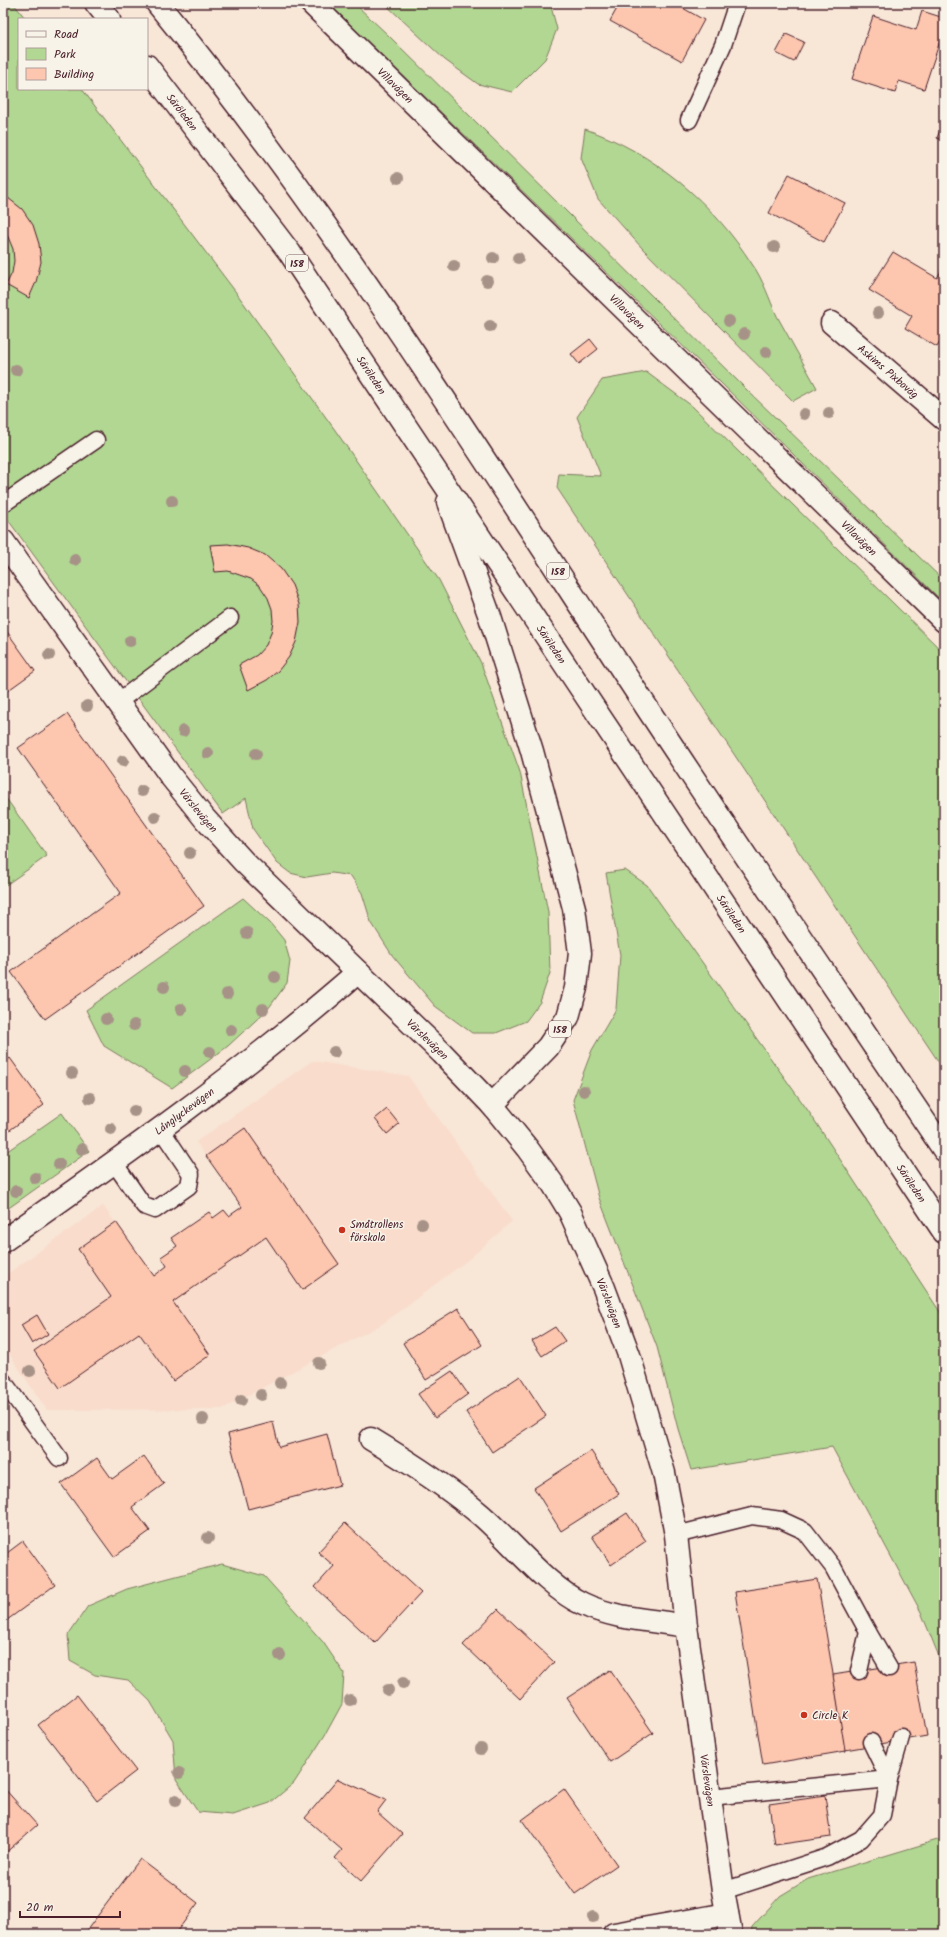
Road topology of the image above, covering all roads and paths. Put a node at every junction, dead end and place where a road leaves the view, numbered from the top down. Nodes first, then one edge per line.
1 (96, 3) edge
2 (157, 3) edge
3 (310, 3) edge
4 (737, 3) edge
5 (108, 18) edge
6 (148, 67) edge
7 (690, 120) dead end
8 (832, 323) dead end
9 (944, 419) edge
10 (96, 440) dead end
11 (436, 469) junction
12 (3, 504) edge
13 (3, 541) edge
14 (230, 618) dead end
15 (944, 621) edge
16 (119, 701) junction
17 (358, 972) junction
18 (492, 1105) junction
19 (160, 1128) junction
20 (944, 1150) edge
21 (115, 1164) junction
22 (944, 1232) edge
23 (3, 1241) edge
24 (3, 1380) edge
25 (371, 1439) dead end
26 (59, 1458) dead end
27 (676, 1535) junction
28 (686, 1626) junction
29 (868, 1632) junction
30 (889, 1668) dead end
31 (859, 1671) dead end
32 (901, 1738) dead end
33 (871, 1742) dead end
34 (889, 1779) junction
35 (710, 1797) junction
36 (723, 1891) junction
37 (729, 1924) edge
38 (614, 1934) edge

1 - 5 street
2 - 20 street, 158
3 - 15 street, Villavägen
4 - 7 lane
6 - 11 street, Säröleden / 158
8 - 9 street, Askims Pixboväg
10 - 12 lane
11 - 18 street, 158
11 - 22 street, Säröleden / 158
13 - 16 street, Värslevägen
14 - 16 lane
16 - 17 street, Värslevägen
17 - 18 street, Värslevägen
17 - 19 street, Långlyckevägen
18 - 27 street, Värslevägen
19 - 21 street, Långlyckevägen
19 - 21 lane
21 - 23 street, Långlyckevägen
24 - 26 lane
25 - 28 street
27 - 28 street, Värslevägen
27 - 29 lane
28 - 35 street, Värslevägen
29 - 30 lane
29 - 31 lane
32 - 34 lane
33 - 34 lane
34 - 35 lane
34 - 36 lane
35 - 36 street, Värslevägen
36 - 37 street, Värslevägen
37 - 38 street

